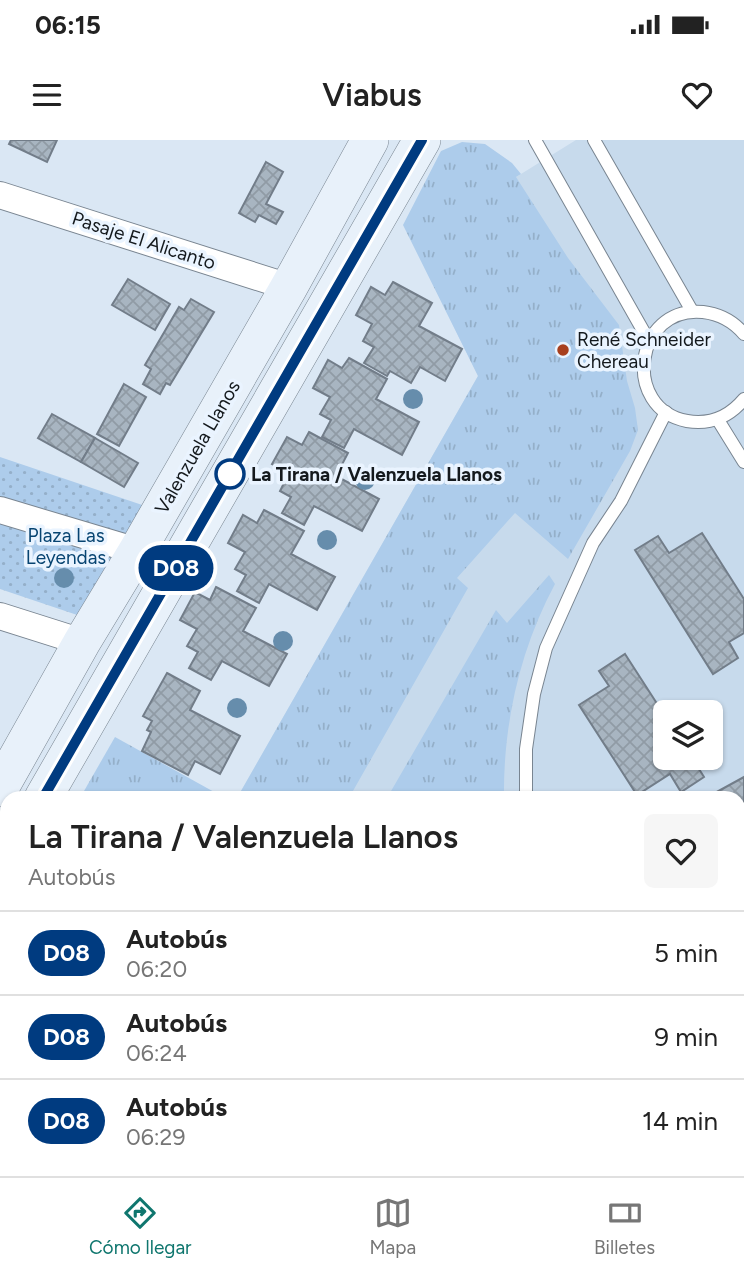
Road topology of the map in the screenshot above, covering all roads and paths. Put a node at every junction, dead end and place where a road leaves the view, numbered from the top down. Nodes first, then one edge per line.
1 (370, 140) edge
2 (422, 140) edge
3 (594, 140) edge
4 (535, 141) edge
5 (0, 195) edge
6 (289, 287) junction
7 (692, 311) junction
8 (744, 313) edge
9 (740, 330) edge
10 (649, 341) junction
11 (744, 399) edge
12 (666, 412) junction
13 (718, 420) junction
14 (744, 462) edge
15 (0, 510) edge
16 (137, 551) junction
17 (0, 616) edge
18 (82, 642) junction
19 (0, 788) edge
20 (47, 791) edge
21 (526, 791) edge

1 - 6 main road, Valenzuela Llanos
2 - 20 main road
3 - 7 lane
4 - 10 lane
5 - 6 street, Pasaje El Alicanto
6 - 16 main road, Valenzuela Llanos
7 - 9 lane
7 - 10 lane
8 - 9 lane
10 - 12 lane
11 - 13 lane
12 - 13 lane
12 - 21 lane
13 - 14 lane
15 - 16 street
16 - 18 main road, Valenzuela Llanos
17 - 18 street
18 - 19 main road, Valenzuela Llanos

